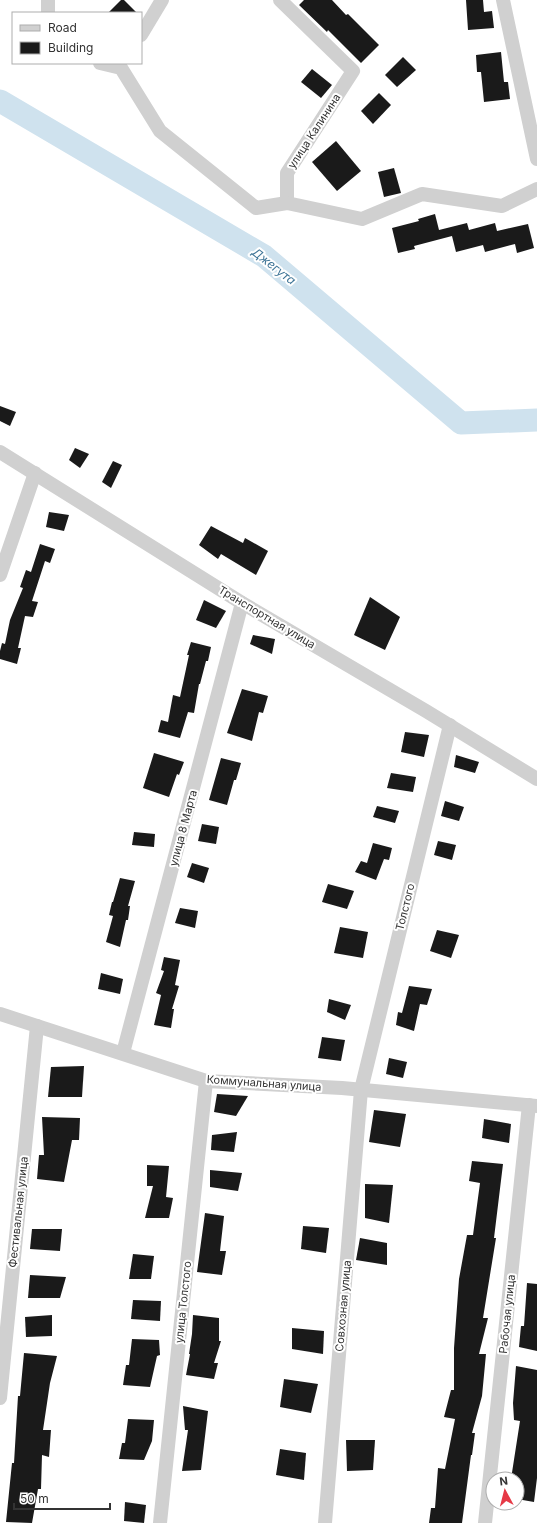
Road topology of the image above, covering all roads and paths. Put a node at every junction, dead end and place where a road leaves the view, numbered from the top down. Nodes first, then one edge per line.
1 (48, 0) edge
2 (162, 0) edge
3 (280, 0) edge
4 (503, 0) edge
5 (48, 12) edge
6 (142, 33) edge
7 (112, 64) edge
8 (123, 65) edge
9 (537, 159) edge
10 (537, 189) edge
11 (287, 203) junction
12 (0, 452) edge
13 (35, 473) junction
14 (0, 575) edge
15 (242, 603) junction
16 (450, 725) junction
17 (537, 779) edge
18 (0, 1014) edge
19 (37, 1026) junction
20 (123, 1053) junction
21 (206, 1081) junction
22 (361, 1090) junction
23 (533, 1106) edge
24 (0, 1398) edge
25 (160, 1523) edge
26 (325, 1523) edge
27 (485, 1523) edge

1 - 5 street
2 - 6 street
3 - 11 street, улица Калинина
4 - 9 street
7 - 8 street
8 - 11 street
10 - 11 street
12 - 13 street, Транспортная улица
13 - 14 street
13 - 15 street, Транспортная улица
15 - 16 street, Транспортная улица
15 - 20 street, улица 8 Марта
16 - 17 street, Транспортная улица
16 - 22 street, Толстого
18 - 19 street, Коммунальная улица
19 - 20 street, Коммунальная улица
19 - 24 street, Фестивальная улица
20 - 21 street, Коммунальная улица
21 - 22 street, Коммунальная улица
21 - 25 street, улица Толстого
22 - 23 street, Коммунальная улица
22 - 26 street, Совхозная улица
23 - 27 street, Рабочая улица

